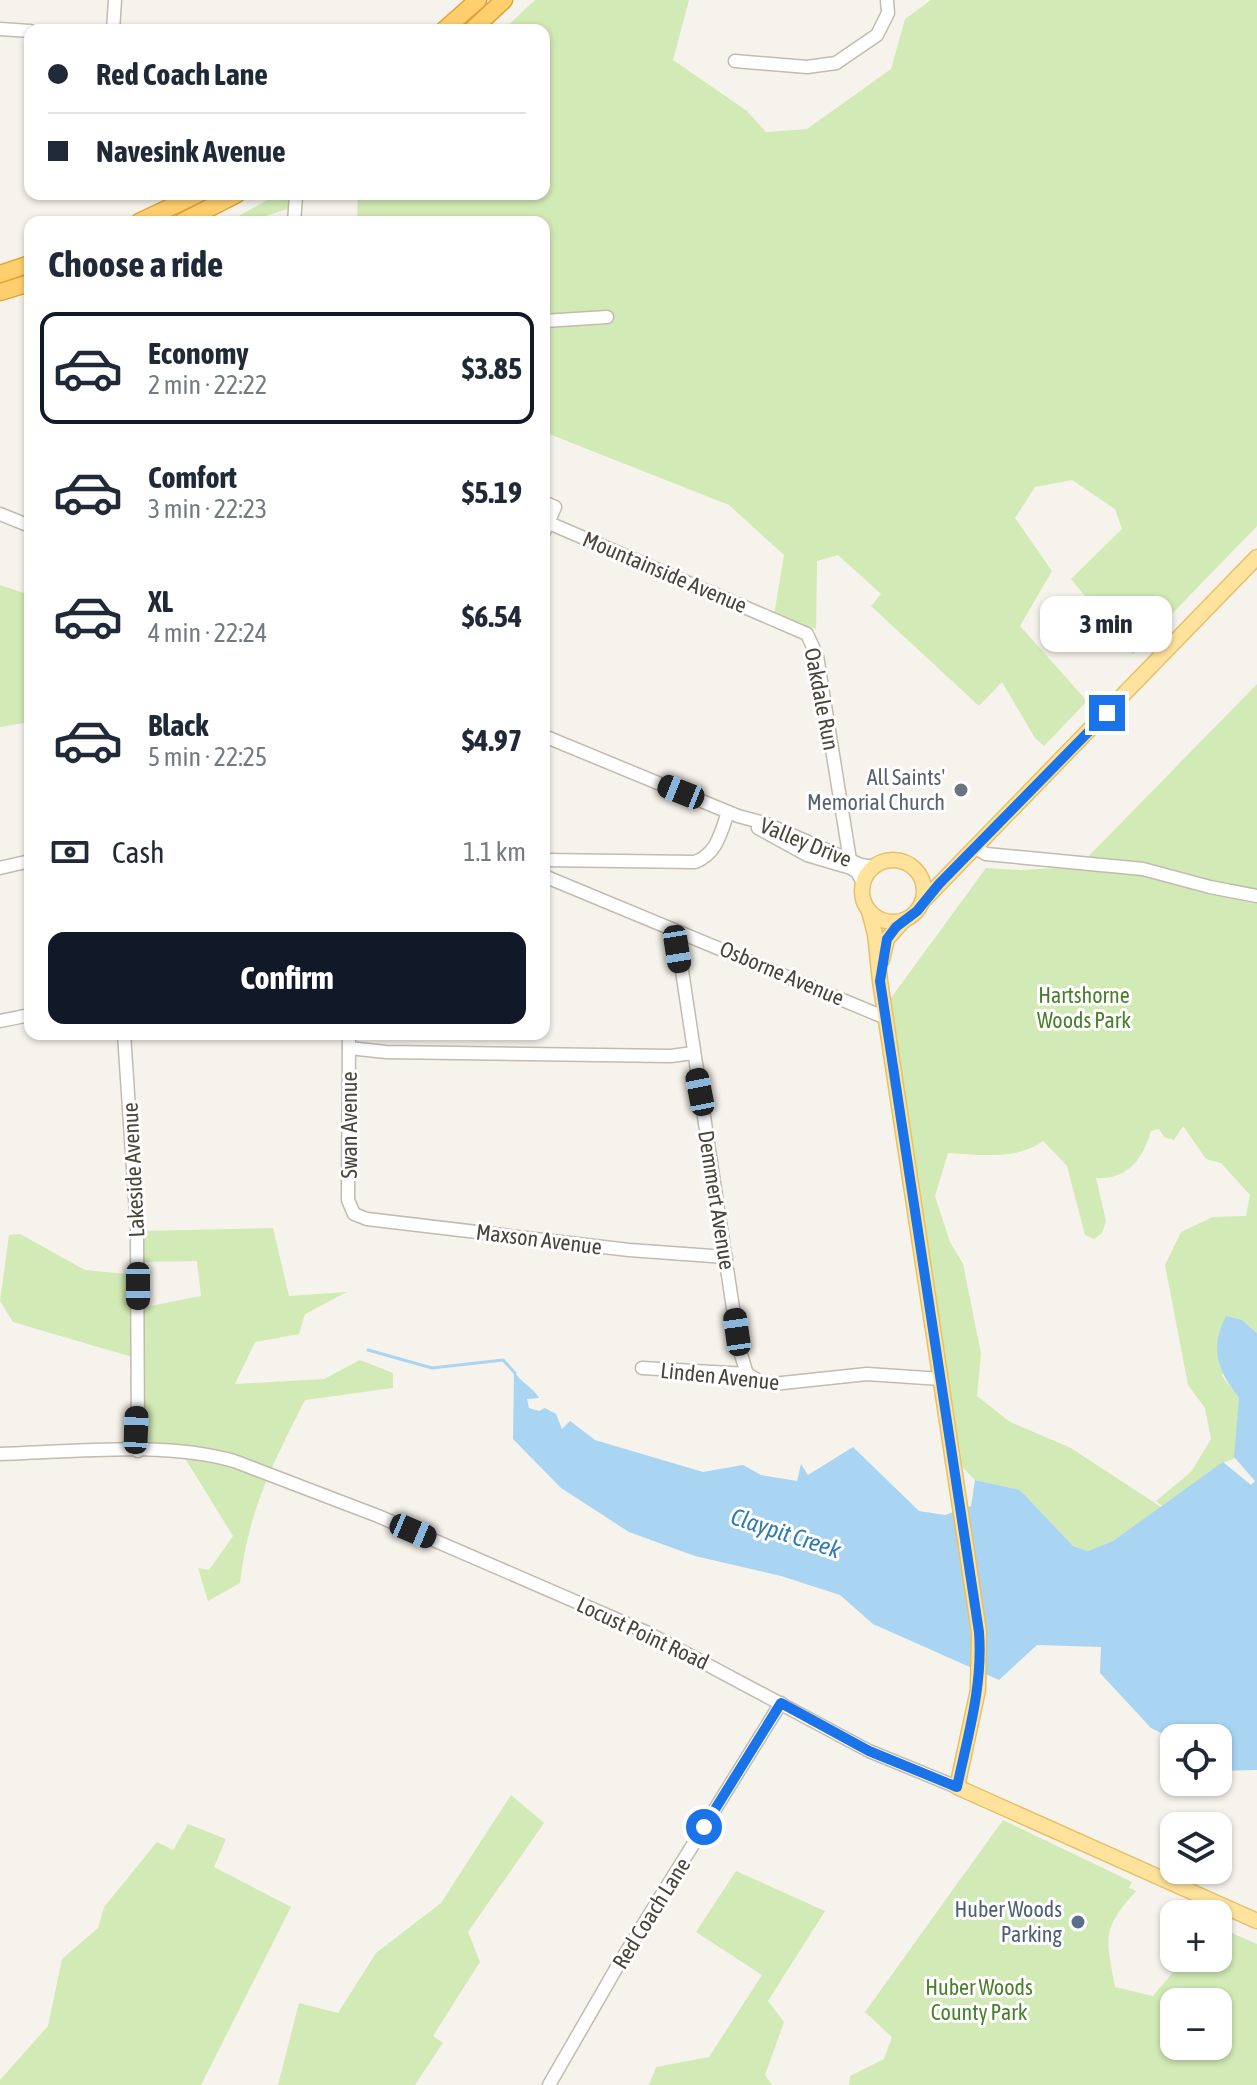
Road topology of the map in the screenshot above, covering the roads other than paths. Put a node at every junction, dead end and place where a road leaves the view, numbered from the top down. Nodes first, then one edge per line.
1 (115, 0) edge
2 (478, 0) edge
3 (504, 0) edge
4 (887, 0) edge
5 (113, 24) edge
6 (451, 24) edge
7 (478, 24) edge
8 (0, 29) edge
9 (24, 31) edge
10 (735, 61) dead end
11 (185, 200) edge
12 (225, 200) edge
13 (152, 216) edge
14 (194, 216) edge
15 (24, 266) edge
16 (0, 274) edge
17 (24, 285) edge
18 (0, 292) edge
19 (607, 317) dead end
20 (550, 321) edge
21 (0, 514) edge
22 (24, 524) edge
23 (550, 529) edge
24 (1257, 557) edge
25 (807, 634) joint
26 (550, 738) edge
27 (733, 814) junction
28 (974, 847) junction
29 (550, 860) edge
30 (850, 860) junction
31 (24, 862) edge
32 (874, 867) junction
33 (0, 868) edge
34 (920, 876) junction
35 (550, 878) edge
36 (863, 883) junction
37 (1257, 896) edge
38 (922, 902) junction
39 (869, 911) junction
40 (904, 920) junction
41 (676, 931) junction
42 (880, 981) junction
43 (24, 1016) edge
44 (886, 1018) junction
45 (0, 1021) edge
46 (124, 1040) edge
47 (349, 1041) edge
48 (693, 1053) junction
49 (354, 1214) joint
50 (726, 1257) junction
51 (642, 1368) dead end
52 (747, 1374) junction
53 (941, 1379) junction
54 (138, 1451) junction
55 (0, 1454) edge
56 (781, 1703) junction
57 (957, 1787) junction
58 (1257, 1921) edge
59 (549, 2085) edge

1 - 5 street
2 - 6 highway
3 - 7 highway
4 - 10 street
8 - 9 street
11 - 13 highway
12 - 14 highway
15 - 16 highway
17 - 18 highway
19 - 20 street
21 - 22 street
23 - 25 street, Mountainside Avenue
24 - 28 main road
25 - 30 street, Oakdale Run
26 - 27 street, Valley Drive
27 - 29 street
27 - 30 street, Valley Drive
27 - 36 street, Valley Drive
28 - 34 main road
28 - 37 street
28 - 38 main road
30 - 32 street, Valley Drive
31 - 33 street
32 - 34 main road
32 - 36 main road
34 - 38 main road
35 - 41 street, Osborne Avenue
36 - 39 main road
38 - 40 main road
39 - 40 main road
39 - 42 main road
40 - 42 main road
41 - 44 street, Osborne Avenue
41 - 48 street, Demmert Avenue
42 - 44 main road
43 - 45 street
44 - 53 main road
46 - 54 street, Lakeside Avenue
47 - 48 street
47 - 49 street, Swan Avenue
48 - 50 street, Demmert Avenue
49 - 50 street, Maxson Avenue
50 - 52 street, Demmert Avenue
51 - 52 street, Linden Avenue
52 - 53 street, Linden Avenue
53 - 57 main road
54 - 55 street, Locust Point Road
54 - 56 street, Locust Point Road
56 - 57 street, Locust Point Road
56 - 59 street, Red Coach Lane
57 - 58 main road, Locust Point Road

